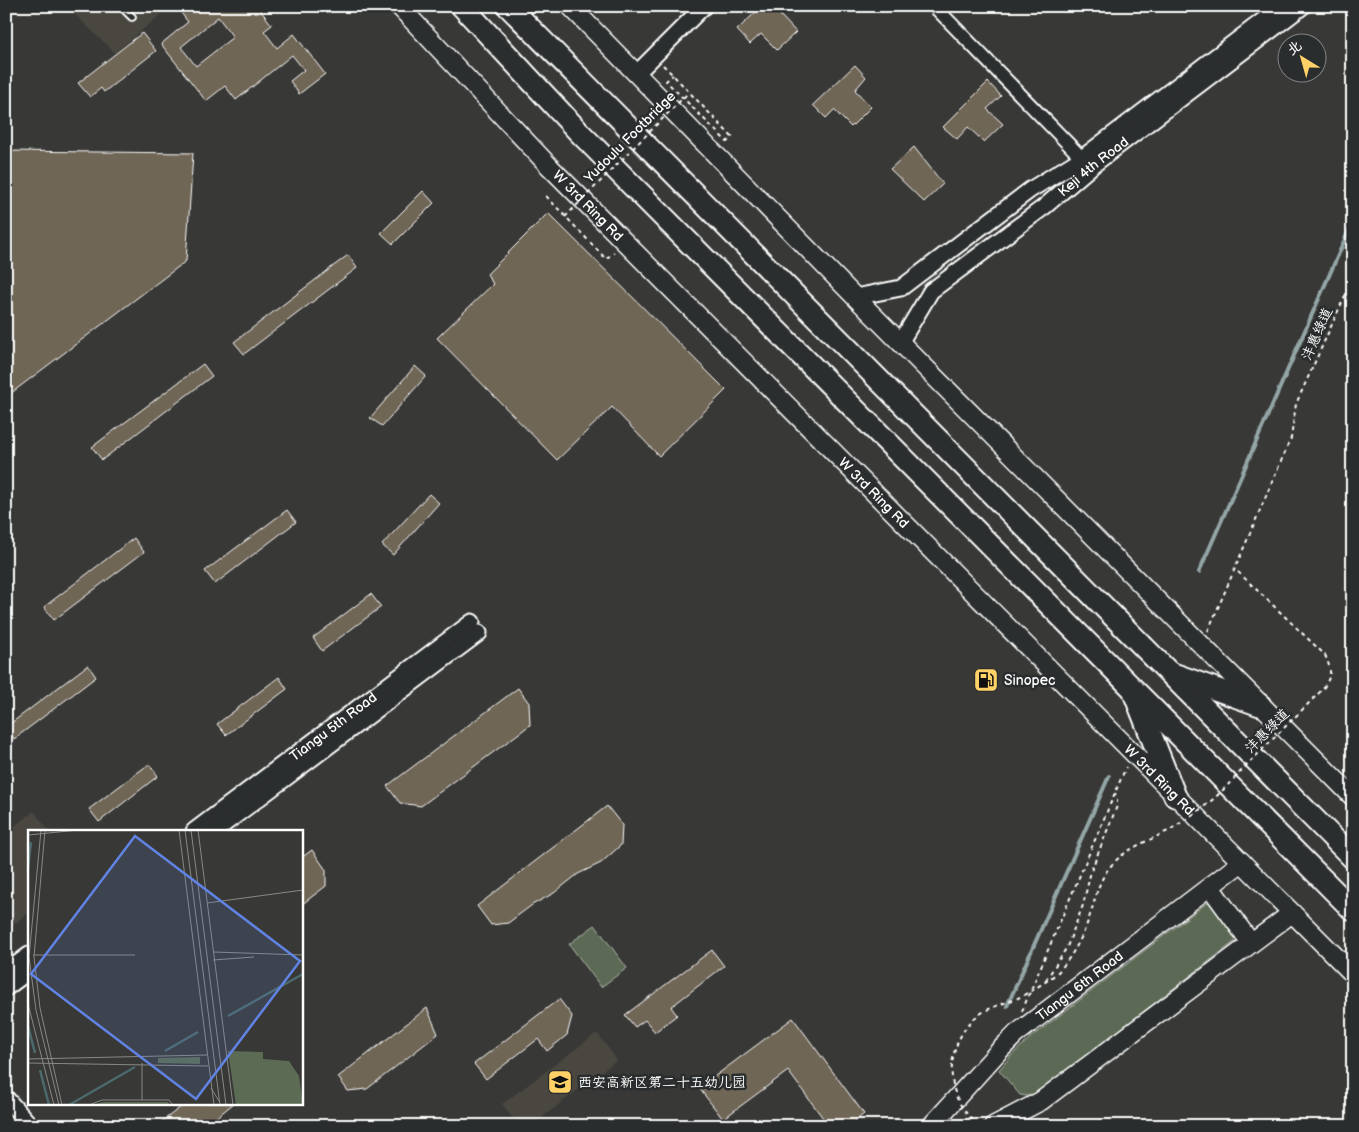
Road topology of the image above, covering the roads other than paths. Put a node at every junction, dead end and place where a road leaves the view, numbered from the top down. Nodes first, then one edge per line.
1 (121, 6) edge
2 (399, 6) edge
3 (462, 6) edge
4 (508, 6) edge
5 (570, 6) edge
6 (704, 6) edge
7 (934, 6) edge
8 (1282, 6) edge
9 (1303, 6) edge
10 (132, 17) dead end
11 (636, 74) junction
12 (1082, 158) junction
13 (855, 297) junction
14 (900, 343) junction
15 (1167, 672) junction
16 (1131, 686) junction
17 (1260, 705) junction
18 (1175, 796) junction
19 (1353, 797) edge
20 (195, 830) edge
21 (216, 830) edge
22 (1353, 858) edge
23 (1242, 862) junction
24 (1210, 887) junction
25 (1353, 910) edge
26 (1292, 913) junction
27 (1251, 943) junction
28 (28, 956) edge
29 (6, 972) edge
30 (28, 972) edge
31 (1353, 974) edge
32 (6, 988) edge
33 (6, 1098) edge
34 (31, 1126) edge
35 (931, 1126) edge
36 (993, 1126) edge

1 - 10 lane
2 - 18 main road, W 3rd Ring Rd
3 - 16 highway
4 - 15 highway
5 - 11 main road
6 - 11 street
7 - 12 street
8 - 12 street, Keji 4th Road
9 - 14 street, Keji 4th Road
11 - 13 main road
12 - 13 street, Keji 4th Road
13 - 14 main road
14 - 17 main road
15 - 17 highway
15 - 22 highway
16 - 18 highway
16 - 25 highway
17 - 19 main road
18 - 23 main road, W 3rd Ring Rd
20 - 21 street, Tiangu 5th Road
23 - 24 main road, Tiangu 6th Road
23 - 26 main road, W 3rd Ring Rd
24 - 27 main road
24 - 35 main road, Tiangu 6th Road
26 - 27 main road
26 - 31 main road, W 3rd Ring Rd
27 - 36 main road
28 - 29 street
30 - 32 street
33 - 34 street

